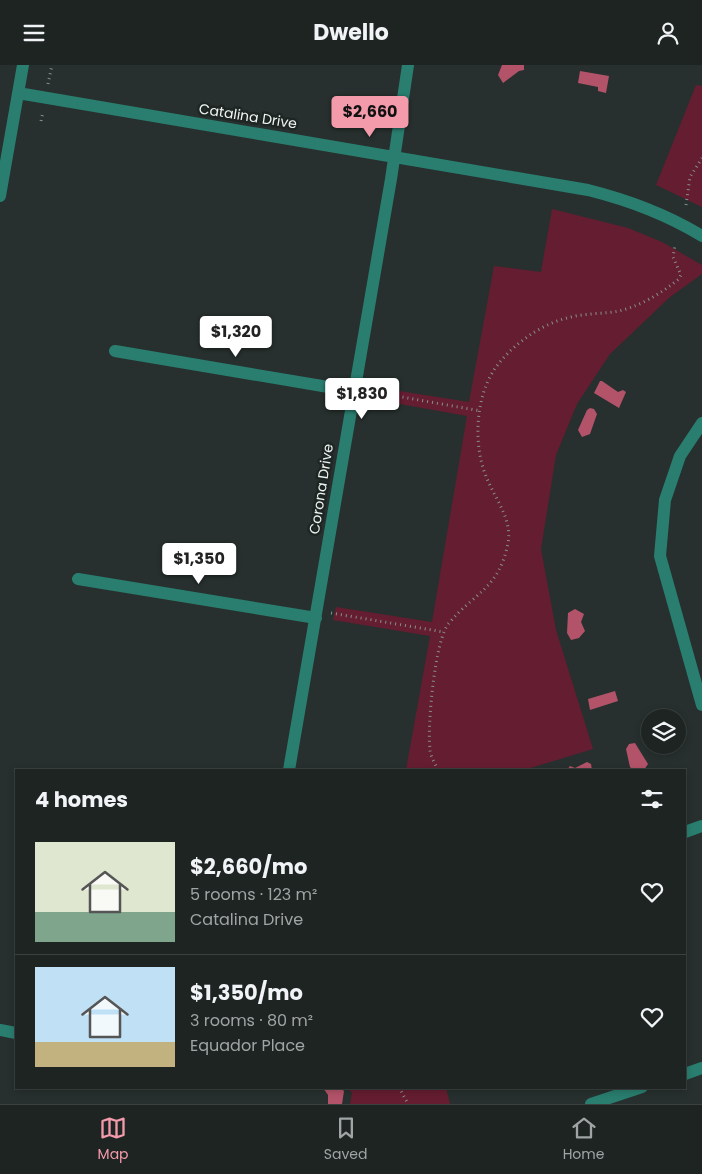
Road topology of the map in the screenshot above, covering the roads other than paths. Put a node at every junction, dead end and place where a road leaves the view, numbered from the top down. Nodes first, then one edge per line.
1 (23, 65) edge
2 (408, 65) edge
3 (18, 93) junction
4 (393, 155) junction
5 (0, 196) edge
6 (702, 236) edge
7 (115, 351) dead end
8 (353, 389) junction
9 (702, 423) edge
10 (78, 579) dead end
11 (316, 614) junction
12 (702, 705) edge
13 (289, 769) edge
14 (702, 826) edge
15 (686, 832) edge
16 (0, 1030) edge
17 (15, 1033) edge
18 (702, 1068) edge
19 (686, 1074) edge
20 (636, 1089) edge
21 (591, 1104) edge

1 - 3 street
2 - 4 street, Corona Drive
3 - 4 street, Catalina Drive
3 - 5 street
4 - 6 street, Catalina Drive
4 - 8 street, Corona Drive
7 - 8 street
8 - 11 street, Corona Drive
9 - 12 street
10 - 11 street
11 - 13 street, Corona Drive
14 - 15 street
16 - 17 street
18 - 19 street
20 - 21 street

